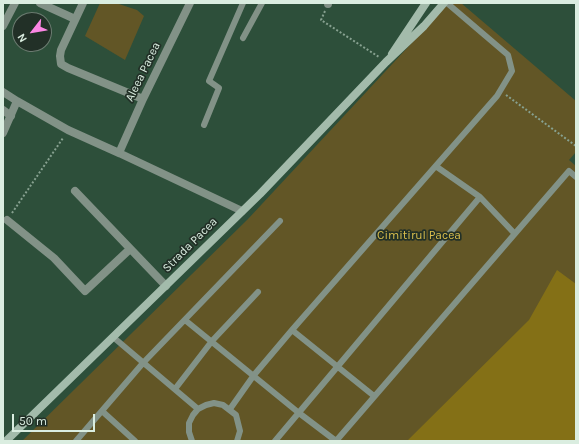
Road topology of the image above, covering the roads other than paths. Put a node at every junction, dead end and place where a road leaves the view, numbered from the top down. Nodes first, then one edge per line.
1 (15, 3) edge
2 (40, 3) edge
3 (82, 3) edge
4 (190, 3) edge
5 (243, 3) edge
6 (262, 3) edge
7 (426, 3) edge
8 (444, 3) edge
9 (447, 3) edge
10 (75, 19) junction
11 (3, 26) edge
12 (243, 38) dead end
13 (386, 62) junction
14 (3, 92) edge
15 (143, 99) junction
16 (17, 101) junction
17 (3, 110) edge
18 (11, 116) junction
19 (204, 125) dead end
20 (3, 133) edge
21 (119, 153) junction
22 (437, 167) junction
23 (576, 176) edge
24 (75, 191) dead end
25 (480, 197) junction
26 (242, 211) junction
27 (7, 220) road end
28 (280, 221) dead end
29 (514, 233) junction
30 (130, 249) junction
31 (166, 286) junction
32 (258, 292) dead end
33 (185, 320) junction
34 (292, 330) junction
35 (113, 337) junction
36 (212, 341) junction
37 (143, 363) junction
38 (338, 366) junction
39 (254, 375) junction
40 (175, 390) junction
41 (374, 396) junction
42 (198, 409) junction
43 (230, 409) junction
44 (102, 411) junction
45 (298, 413) junction
46 (6, 441) edge
47 (76, 441) edge
48 (134, 441) edge
49 (192, 441) edge
50 (236, 441) edge
51 (275, 441) edge
52 (336, 441) edge

1 - 11 street
2 - 10 street
3 - 10 street
4 - 15 street, Aleea Pacea
5 - 19 lane
6 - 12 lane
7 - 13 main road, Strada Pacea
8 - 13 main road, Strada Pacea
9 - 22 lane
10 - 15 street
13 - 26 main road, Strada Pacea
14 - 16 street
15 - 21 street, Aleea Pacea
16 - 18 street
16 - 21 street
17 - 18 street
18 - 20 street
21 - 26 street
22 - 25 lane
22 - 34 lane
23 - 29 lane
24 - 30 street
25 - 29 lane
25 - 38 lane
26 - 31 main road, Strada Pacea
27 - 30 street
28 - 33 lane
29 - 41 lane
30 - 31 street
31 - 35 main road, Strada Pacea
32 - 36 lane
33 - 36 lane
33 - 37 lane
34 - 38 lane
34 - 39 lane
35 - 37 lane
35 - 46 main road, Strada Pacea
36 - 39 lane
36 - 40 lane
37 - 40 lane
37 - 44 lane
38 - 41 lane
38 - 45 lane
39 - 43 lane
39 - 45 lane
40 - 42 lane
41 - 52 lane
42 - 43 lane
42 - 49 lane
43 - 50 lane
44 - 47 lane
44 - 48 lane
45 - 51 lane
45 - 52 lane

